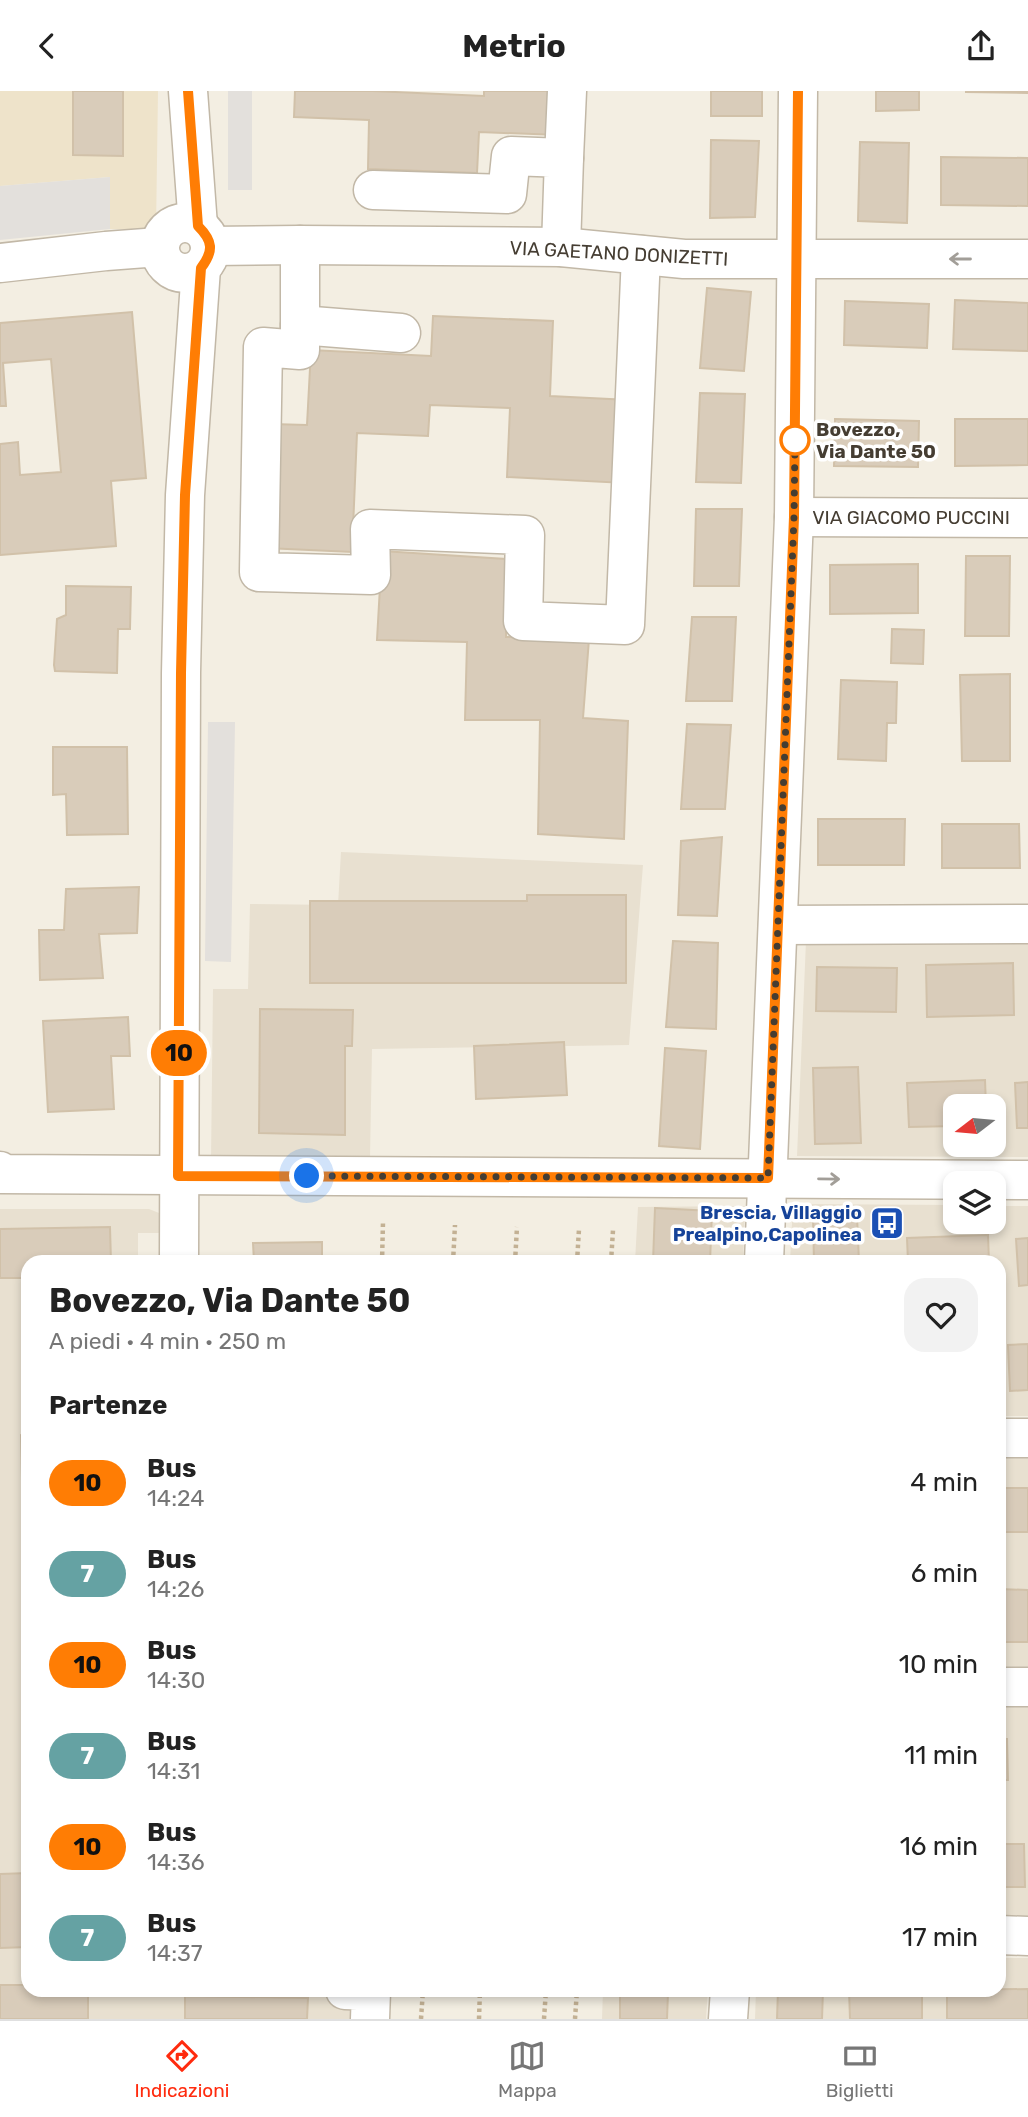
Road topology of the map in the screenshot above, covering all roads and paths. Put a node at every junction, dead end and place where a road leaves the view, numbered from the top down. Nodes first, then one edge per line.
1 (186, 91) edge
2 (567, 91) edge
3 (798, 91) edge
4 (564, 158) junction
5 (373, 190) dead end
6 (300, 245) junction
7 (186, 247) junction
8 (561, 247) junction
9 (642, 255) junction
10 (797, 259) junction
11 (1028, 259) edge
12 (0, 263) edge
13 (300, 325) junction
14 (401, 333) dead end
15 (794, 517) junction
16 (1028, 518) edge
17 (778, 925) junction
18 (1028, 925) edge
19 (0, 1173) edge
20 (178, 1176) junction
21 (768, 1178) junction
22 (1028, 1180) edge
23 (383, 1222) dead end
24 (455, 1225) dead end
25 (517, 1227) dead end
26 (579, 1229) dead end
27 (612, 1230) dead end
28 (179, 1255) edge
29 (382, 1255) edge
30 (453, 1255) edge
31 (515, 1255) edge
32 (577, 1255) edge
33 (611, 1255) edge
34 (764, 1255) edge
35 (1028, 1438) edge
36 (1006, 1439) edge
37 (1006, 1687) edge
38 (1028, 1687) edge
39 (1006, 1935) edge
40 (1028, 1936) edge
41 (371, 1997) edge
42 (423, 1997) edge
43 (480, 1997) edge
44 (546, 1997) edge
45 (577, 1997) edge
46 (730, 1997) edge
47 (370, 2019) edge
48 (421, 2019) edge
49 (479, 2019) edge
50 (544, 2019) edge
51 (575, 2019) edge
52 (728, 2019) edge

1 - 7 street
2 - 4 street
3 - 10 street
4 - 5 street
4 - 8 street
6 - 7 street, VIA GAETANO DONIZETTI
6 - 8 street, VIA GAETANO DONIZETTI
6 - 13 street
7 - 12 street, VIA GAETANO DONIZETTI
7 - 20 street
8 - 9 street, VIA GAETANO DONIZETTI
9 - 10 street, VIA GAETANO DONIZETTI
9 - 13 street
11 -> 10 street, VIA GAETANO DONIZETTI
10 - 15 street
13 - 14 street
15 - 16 street, VIA GIACOMO PUCCINI
15 - 17 street
17 - 18 street
17 - 21 street
19 - 20 street
20 - 21 street
20 - 28 street
21 -> 22 street
21 - 34 street
23 - 29 path
24 - 30 path
25 - 31 path
26 - 32 path
27 - 33 path
35 - 36 street
37 - 38 street
39 - 40 street
41 - 47 street
42 - 48 path
43 - 49 path
44 - 50 path
45 - 51 path
46 - 52 street

